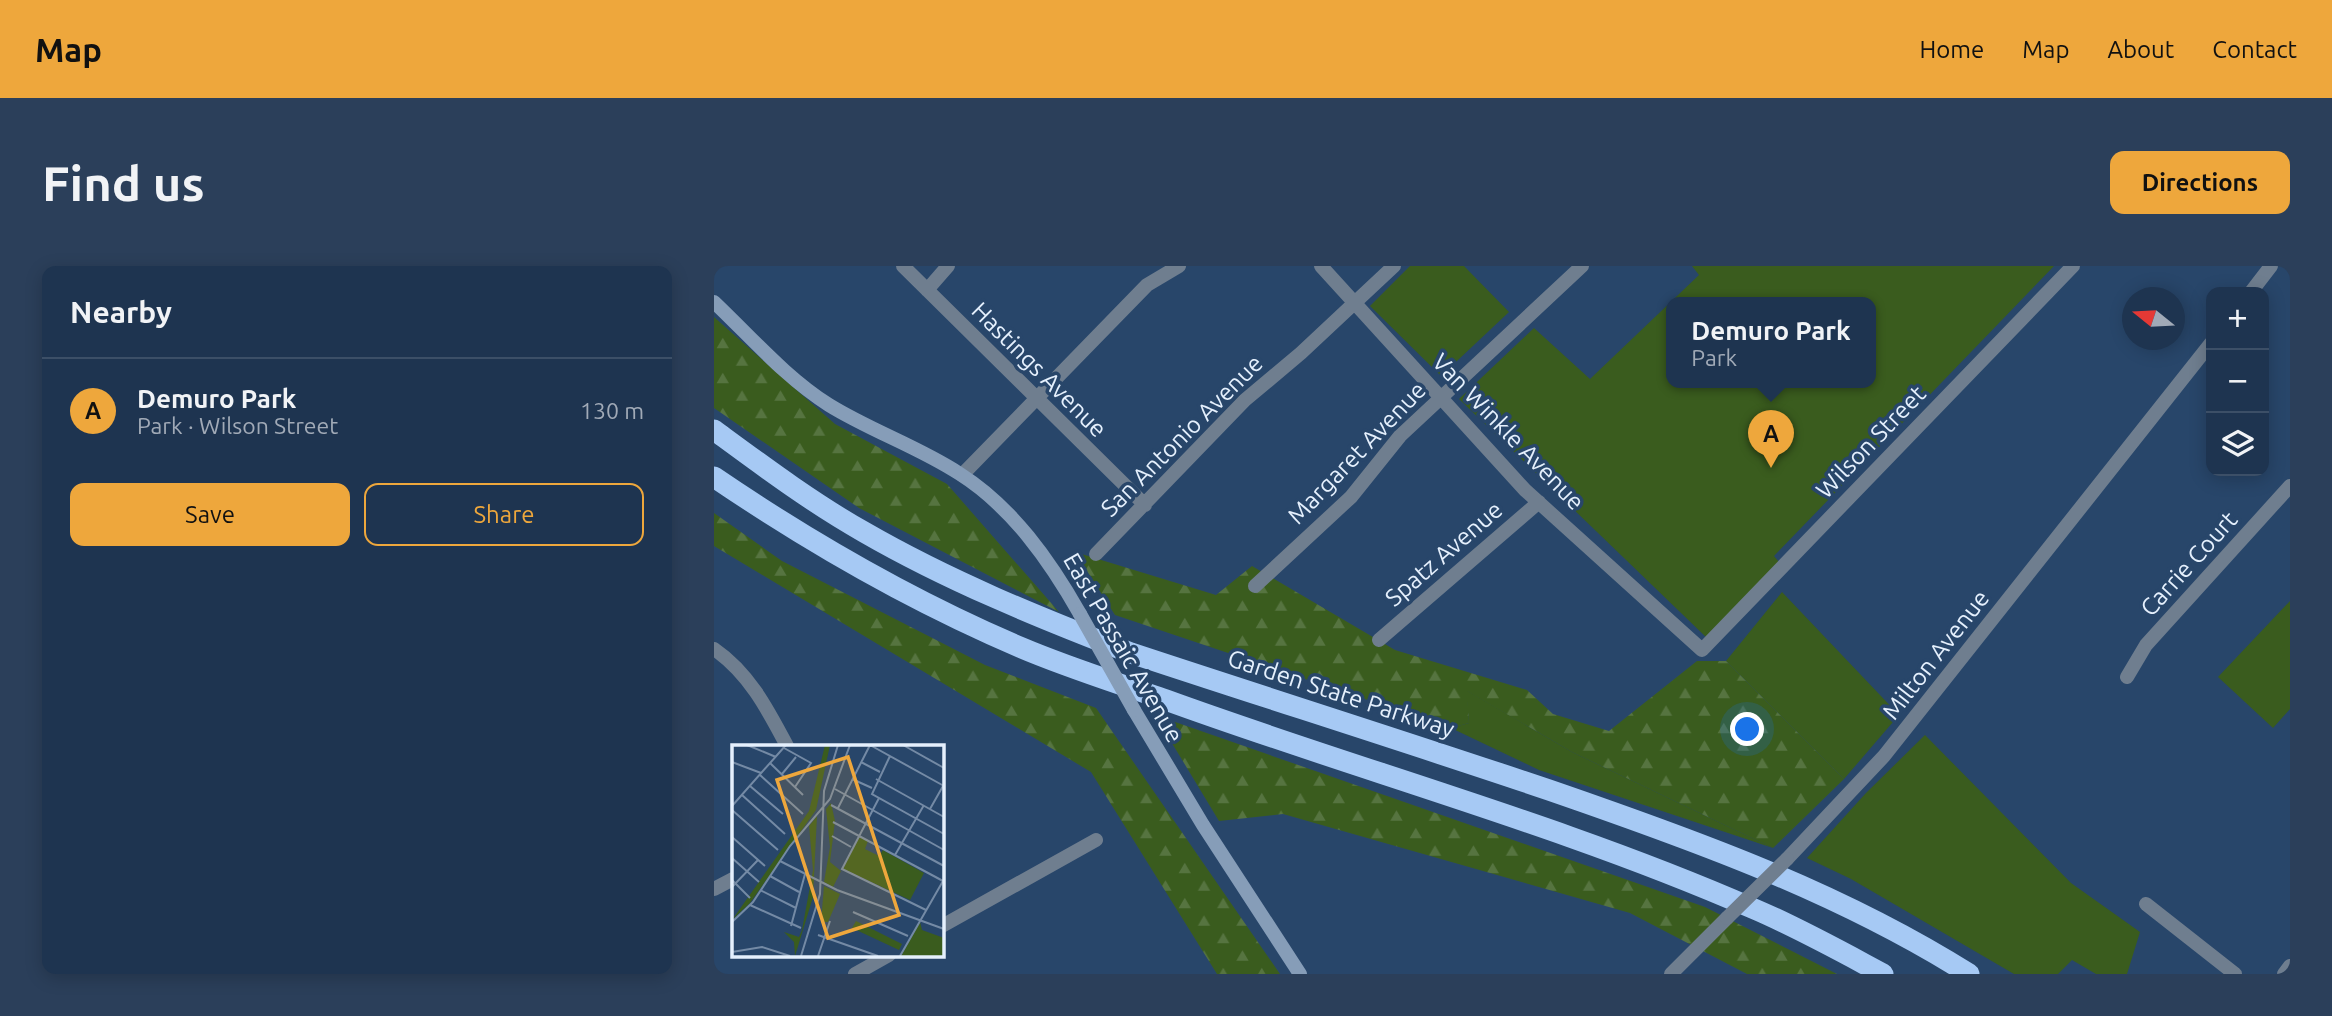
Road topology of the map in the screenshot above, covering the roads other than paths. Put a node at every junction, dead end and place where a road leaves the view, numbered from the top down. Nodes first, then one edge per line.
1 (903, 266) edge
2 (948, 266) edge
3 (1179, 266) edge
4 (1321, 266) edge
5 (1394, 266) edge
6 (1582, 266) edge
7 (2073, 266) edge
8 (2271, 266) edge
9 (2255, 287) edge
10 (927, 290) junction
11 (714, 302) edge
12 (1355, 303) junction
13 (2206, 349) edge
14 (1443, 398) junction
15 (1035, 399) junction
16 (714, 430) edge
17 (962, 475) junction
18 (714, 477) edge
19 (2290, 486) edge
20 (1539, 502) junction
21 (1145, 505) junction
22 (1096, 554) dead end
23 (1255, 586) dead end
24 (1379, 640) dead end
25 (714, 649) edge
26 (1702, 650) joint
27 (2127, 677) dead end
28 (786, 745) edge
29 (1096, 839) dead end
30 (732, 880) edge
31 (714, 889) edge
32 (2146, 904) dead end
33 (943, 925) edge
34 (887, 956) edge
35 (2290, 966) edge
36 (855, 974) edge
37 (1300, 974) edge
38 (1671, 974) edge
39 (1883, 974) edge
40 (1969, 974) edge
41 (2235, 974) edge
42 (2284, 974) edge

1 - 10 street, Hastings Avenue
2 - 10 street
3 - 15 street
4 - 12 street, Van Winkle Avenue
5 - 12 street, San Antonio Avenue
6 - 14 street, Margaret Avenue
7 - 26 street, Wilson Street
8 - 9 street
10 - 15 street, Hastings Avenue
11 - 17 main road, East Passaic Avenue
12 - 14 street, Van Winkle Avenue
12 - 21 street, San Antonio Avenue
13 - 38 street, Milton Avenue, bridge
14 - 20 street, Van Winkle Avenue
14 - 23 street, Margaret Avenue
15 - 17 street
15 - 21 street, Hastings Avenue
16 - 40 highway, Garden State Parkway
17 - 37 main road, East Passaic Avenue, bridge
18 - 39 highway
19 - 27 street, Carrie Court
20 - 24 street, Spatz Avenue
20 - 26 street, Van Winkle Avenue
21 - 22 street, San Antonio Avenue
25 - 28 street
29 - 33 street
30 - 31 street
32 - 41 street
34 - 36 street
35 - 42 street

